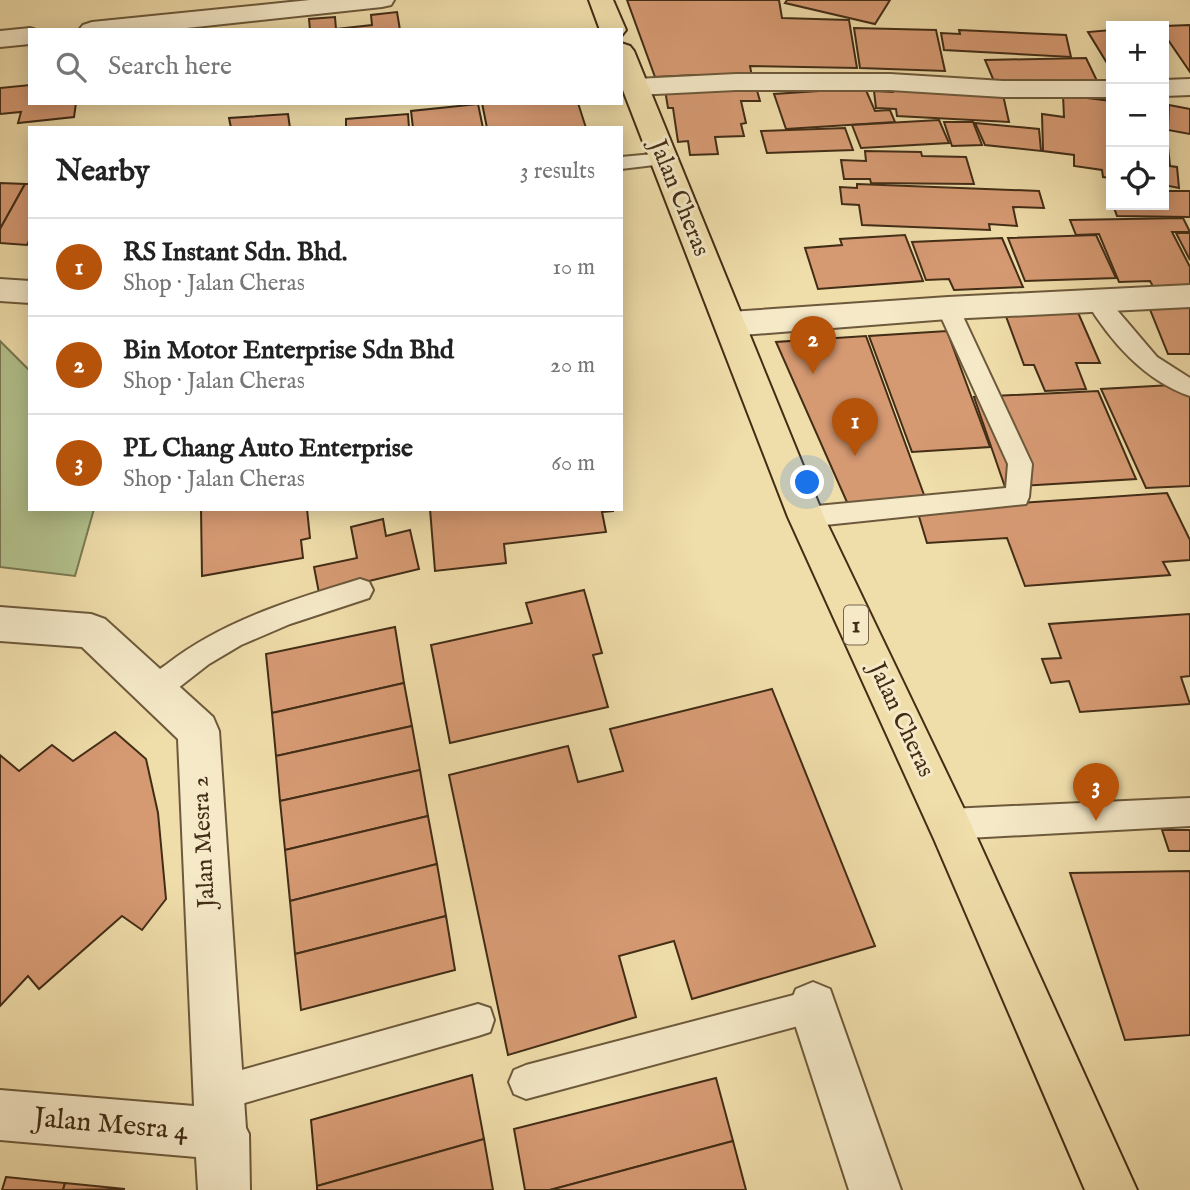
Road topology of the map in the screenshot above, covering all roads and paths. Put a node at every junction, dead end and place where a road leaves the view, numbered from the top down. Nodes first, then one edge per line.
1 (382, 0) edge
2 (601, 0) edge
3 (251, 7) edge
4 (106, 28) edge
5 (612, 28) edge
6 (28, 36) edge
7 (0, 39) edge
8 (623, 56) edge
9 (1190, 87) edge
10 (636, 88) junction
11 (1169, 88) edge
12 (1106, 89) edge
13 (664, 159) junction
14 (623, 163) edge
15 (0, 290) edge
16 (28, 292) edge
17 (1190, 296) edge
18 (1097, 301) junction
19 (948, 308) junction
20 (730, 324) junction
21 (1190, 387) edge
22 (806, 517) junction
23 (360, 590) dead end
24 (0, 624) edge
25 (154, 690) junction
26 (1190, 812) edge
27 (949, 824) junction
28 (813, 1006) joint
29 (478, 1020) dead end
30 (526, 1082) dead end
31 (221, 1114) junction
32 (0, 1115) edge
33 (224, 1190) edge
34 (875, 1190) edge
35 (1111, 1190) edge

1 - 3 street
2 - 5 main road
3 - 4 street
6 - 7 street
8 - 10 main road, Jalan Cheras / 1
9 - 11 street
10 - 12 street
10 - 13 main road, Jalan Cheras / 1
13 - 14 lane
13 - 20 main road, Jalan Cheras / 1
15 - 16 street
17 - 18 street
18 - 19 street
18 - 21 lane
19 - 20 street
19 - 22 lane
20 - 22 main road, Jalan Cheras / 1
22 - 27 main road, Jalan Cheras / 1
23 - 25 lane
24 - 25 street, Jalan Mesra 2
25 - 31 street, Jalan Mesra 2
26 - 27 lane
27 - 35 main road, Jalan Cheras / 1
28 - 30 lane
28 - 34 street
29 - 31 lane
31 - 32 street, Jalan Mesra 4
31 - 33 street, Jalan Mesra 2

